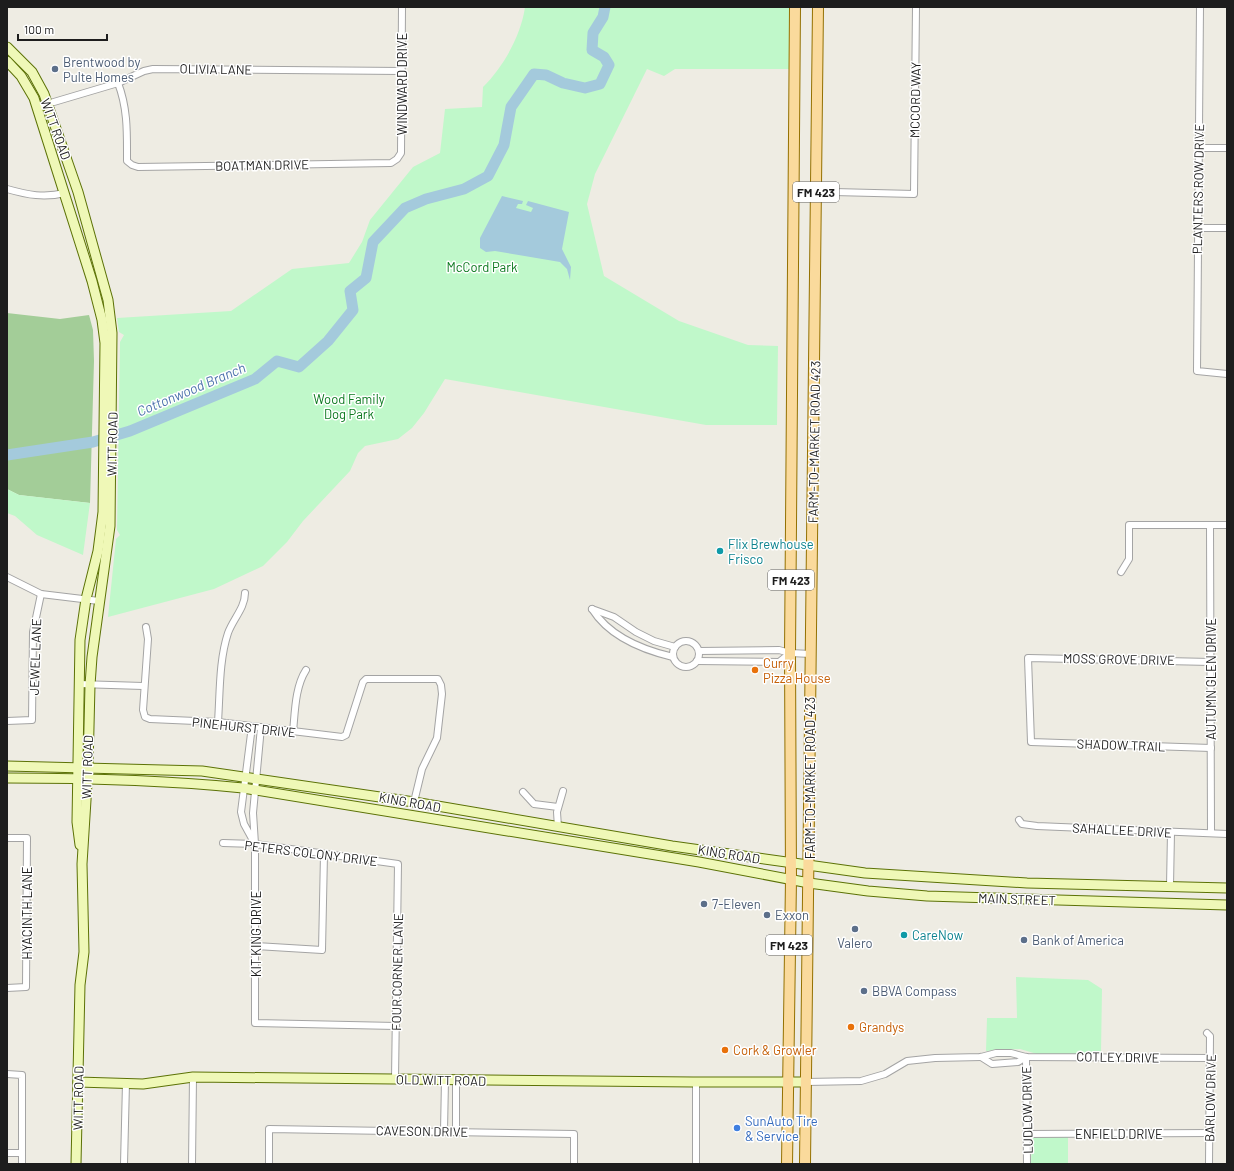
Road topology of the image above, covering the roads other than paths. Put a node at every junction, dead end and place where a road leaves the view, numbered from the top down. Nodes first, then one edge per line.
1 (402, 7) edge
2 (795, 7) edge
3 (818, 7) edge
4 (916, 7) edge
5 (1200, 7) edge
6 (7, 47) edge
7 (7, 61) edge
8 (402, 71) junction
9 (118, 83) junction
10 (47, 103) junction
11 (36, 107) junction
12 (1199, 148) junction
13 (1227, 148) edge
14 (397, 160) joint
15 (7, 189) edge
16 (78, 189) junction
17 (794, 191) junction
18 (816, 191) junction
19 (65, 193) junction
20 (1198, 228) junction
21 (1227, 228) edge
22 (1227, 374) edge
23 (109, 391) junction
24 (1210, 525) junction
25 (106, 526) junction
26 (1227, 526) edge
27 (1121, 572) dead end
28 (7, 577) edge
29 (245, 593) dead end
30 (42, 594) junction
31 (86, 599) junction
32 (99, 601) junction
33 (146, 627) dead end
34 (675, 647) junction
35 (699, 651) junction
36 (790, 653) junction
37 (811, 654) junction
38 (673, 656) junction
39 (696, 661) junction
40 (1211, 662) junction
41 (306, 670) dead end
42 (79, 684) junction
43 (90, 684) junction
44 (143, 686) junction
45 (7, 721) edge
46 (218, 722) junction
47 (252, 726) junction
48 (261, 727) junction
49 (292, 732) junction
50 (1031, 742) joint
51 (1211, 748) junction
52 (7, 766) edge
53 (77, 767) junction
54 (88, 768) junction
55 (245, 777) junction
56 (7, 778) edge
57 (77, 778) junction
58 (256, 778) junction
59 (87, 779) junction
60 (243, 788) junction
61 (255, 790) junction
62 (563, 791) dead end
63 (523, 792) dead end
64 (414, 802) junction
65 (558, 807) junction
66 (412, 814) junction
67 (1019, 820) dead end
68 (558, 827) junction
69 (1171, 832) junction
70 (1211, 833) junction
71 (1227, 834) edge
72 (7, 838) edge
73 (556, 839) junction
74 (223, 843) dead end
75 (255, 844) junction
76 (701, 850) junction
77 (324, 854) junction
78 (699, 862) junction
79 (82, 864) junction
80 (398, 864) joint
81 (791, 864) junction
82 (810, 867) junction
83 (791, 879) junction
84 (809, 883) junction
85 (1172, 886) junction
86 (1227, 888) edge
87 (1174, 904) junction
88 (1227, 905) edge
89 (256, 946) junction
90 (7, 988) edge
91 (396, 1026) junction
92 (1207, 1033) dead end
93 (981, 1057) junction
94 (1026, 1057) junction
95 (1210, 1058) junction
96 (7, 1074) edge
97 (193, 1077) junction
98 (395, 1080) junction
99 (445, 1080) junction
100 (456, 1080) junction
101 (78, 1082) junction
102 (696, 1082) junction
103 (788, 1082) junction
104 (806, 1082) junction
105 (126, 1083) junction
106 (444, 1131) junction
107 (456, 1131) junction
108 (1209, 1133) junction
109 (1028, 1134) junction
110 (7, 1153) edge
111 (22, 1153) junction
112 (22, 1164) edge
113 (76, 1164) edge
114 (124, 1164) edge
115 (192, 1164) edge
116 (269, 1164) edge
117 (574, 1164) edge
118 (696, 1164) edge
119 (787, 1164) edge
120 (805, 1164) edge
121 (1027, 1164) edge
122 (1209, 1164) edge

1 - 8 street, WINDWARD DRIVE
2 - 17 main road, FARM-TO-MARKET ROAD 423 / FM 423
3 - 18 main road, FARM-TO-MARKET ROAD 423 / FM 423
4 - 18 street, MCCORD WAY
5 - 12 street, PLANTERS ROW DRIVE
6 - 10 street, WITT ROAD
7 - 11 street, WITT ROAD
8 - 9 street, OLIVIA LANE
8 - 14 street, WINDWARD DRIVE
9 - 10 street, OLIVIA LANE
9 - 14 street, BOATMAN DRIVE
10 - 11 street, OLIVIA LANE
10 - 16 street, WITT ROAD
11 - 19 street, WITT ROAD
12 - 13 street
12 - 20 street, PLANTERS ROW DRIVE
15 - 19 street
16 - 19 street
16 - 23 street, WITT ROAD
17 - 18 street
17 - 36 main road, FARM-TO-MARKET ROAD 423 / FM 423
18 - 37 main road, FARM-TO-MARKET ROAD 423 / FM 423
19 - 23 street, WITT ROAD
20 - 21 street
20 - 22 street, PLANTERS ROW DRIVE
23 - 25 street, WITT ROAD
24 - 26 street
24 - 27 street
24 - 40 street, AUTUMN GLEN DRIVE
25 - 31 street, WITT ROAD
25 - 32 street, WITT ROAD
28 - 30 street
29 - 46 street
30 - 31 street
30 - 45 street, JEWEL LANE
31 - 32 street
31 - 42 street, WITT ROAD
32 - 43 street, WITT ROAD
33 - 44 street
34 - 35 street
34 - 38 street
34 - 38 street
35 - 36 street
35 - 39 street
36 - 37 street
36 - 39 street
36 - 81 main road, FARM-TO-MARKET ROAD 423 / FM 423
37 - 82 main road, FARM-TO-MARKET ROAD 423 / FM 423
38 - 39 street
40 - 50 street, MOSS GROVE DRIVE
40 - 51 street, AUTUMN GLEN DRIVE
41 - 49 street
42 - 43 street
42 - 53 street, WITT ROAD
43 - 44 street
43 - 54 street, WITT ROAD
44 - 46 street, PINEHURST DRIVE
46 - 47 street, PINEHURST DRIVE
47 - 48 street, PINEHURST DRIVE
47 - 55 street, KIT KING DRIVE
48 - 49 street, PINEHURST DRIVE
48 - 58 street, KIT KING DRIVE
49 - 64 street, PINEHURST DRIVE
50 - 51 street, SHADOW TRAIL
51 - 70 street, AUTUMN GLEN DRIVE
52 - 53 street, KING ROAD
53 - 54 street, KING ROAD
53 - 57 street, WITT ROAD
54 - 55 street, KING ROAD
54 - 59 street, WITT ROAD
55 - 58 street, KING ROAD
55 - 60 street, KIT KING DRIVE
56 - 57 street, KING ROAD
57 - 59 street, KING ROAD
57 - 79 street, WITT ROAD
58 - 61 street, KIT KING DRIVE
58 - 64 street, KING ROAD
59 - 60 street, KING ROAD
59 - 79 street, WITT ROAD
60 - 61 street, KING ROAD
60 - 75 street, KIT KING DRIVE
61 - 66 street, KING ROAD
61 - 75 street, KIT KING DRIVE
62 - 65 street
63 - 65 street
64 - 66 street
64 - 68 street, KING ROAD
65 - 68 street
66 - 73 street, KING ROAD
67 - 69 street, SAHALLEE DRIVE
68 - 73 street
68 - 76 street, KING ROAD
69 - 70 street, SAHALLEE DRIVE
69 - 85 street
70 - 71 street, SAHALLEE DRIVE
72 - 90 street, HYACINTH LANE
73 - 78 street, KING ROAD
74 - 75 street, PETERS COLONY DRIVE
75 - 77 street, PETERS COLONY DRIVE
75 - 89 street, KIT KING DRIVE
76 - 78 street
76 - 81 street, KING ROAD
77 - 80 street, PETERS COLONY DRIVE
77 - 89 street
78 - 83 street, KING ROAD
79 - 101 street, WITT ROAD
80 - 91 street, FOUR CORNER LANE
81 - 82 street, KING ROAD
81 - 83 main road, FARM-TO-MARKET ROAD 423 / FM 423
82 - 84 main road, FARM-TO-MARKET ROAD 423 / FM 423
82 - 85 street, MAIN STREET
83 - 84 street, KING ROAD
83 - 103 main road, FARM-TO-MARKET ROAD 423 / FM 423
84 - 87 street, MAIN STREET
84 - 104 main road, FARM-TO-MARKET ROAD 423 / FM 423
85 - 86 street, MAIN STREET
85 - 87 street
87 - 88 street, MAIN STREET
89 - 91 street, KIT KING DRIVE
91 - 98 street, FOUR CORNER LANE
92 - 95 street, BARLOW DRIVE
93 - 94 street, COTLEY DRIVE
93 - 94 street, COTLEY DRIVE
93 - 104 street
94 - 95 street, COTLEY DRIVE
94 - 109 street, LUDLOW DRIVE
95 - 108 street, BARLOW DRIVE
96 - 111 street
97 - 98 street, OLD WITT ROAD
97 - 105 street, OLD WITT ROAD
97 - 115 street
98 - 99 street, OLD WITT ROAD
99 - 100 street, OLD WITT ROAD
99 - 106 street
100 - 102 street, OLD WITT ROAD
100 - 107 street
101 - 105 street, OLD WITT ROAD
101 - 113 street, WITT ROAD
102 - 103 street, OLD WITT ROAD
102 - 118 street
103 - 104 street, OLD WITT ROAD
103 - 119 main road, FARM-TO-MARKET ROAD 423 / FM 423
104 - 120 main road, FARM-TO-MARKET ROAD 423 / FM 423
105 - 114 street
106 - 107 street, CAVESON DRIVE
106 - 116 street, CAVESON DRIVE
107 - 117 street, CAVESON DRIVE
108 - 109 street, ENFIELD DRIVE
108 - 122 street, BARLOW DRIVE
109 - 121 street, LUDLOW DRIVE
110 - 111 street
111 - 112 street

